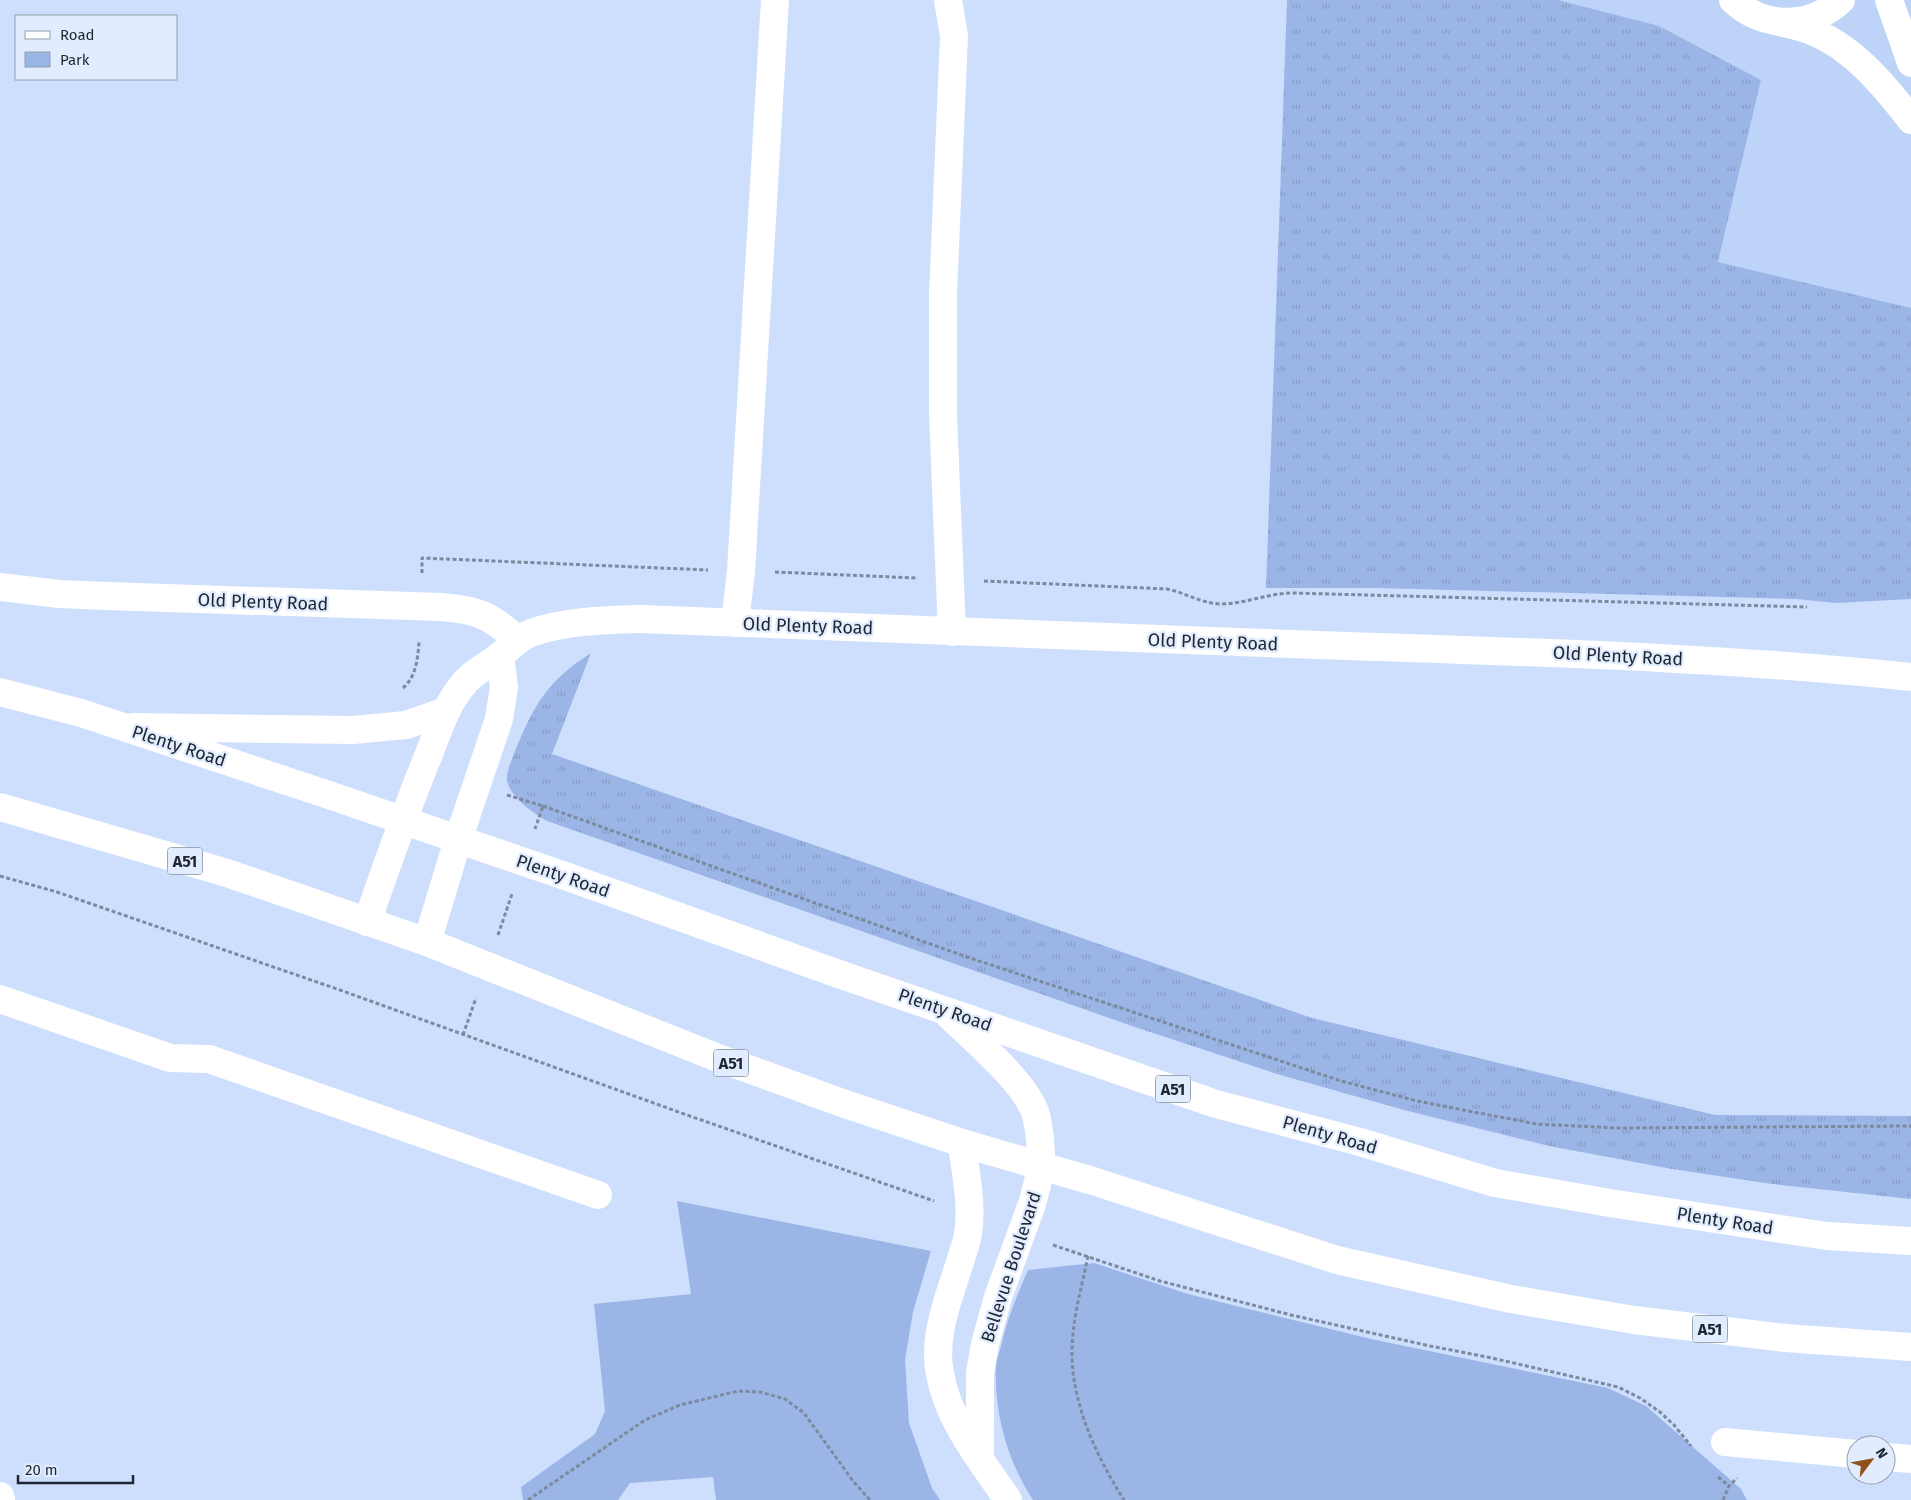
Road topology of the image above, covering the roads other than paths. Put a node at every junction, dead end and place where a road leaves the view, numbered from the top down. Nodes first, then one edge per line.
1 (775, 0) edge
2 (948, 0) edge
3 (1733, 0) edge
4 (1841, 0) edge
5 (1889, 0) edge
6 (1775, 22) junction
7 (1911, 63) edge
8 (1911, 120) edge
9 (0, 587) edge
10 (735, 623) junction
11 (952, 632) junction
12 (509, 648) junction
13 (1911, 677) edge
14 (0, 692) edge
15 (446, 711) junction
16 (120, 727) junction
17 (0, 807) edge
18 (403, 820) junction
19 (458, 840) junction
20 (367, 922) junction
21 (427, 942) junction
22 (0, 999) edge
23 (944, 1010) junction
24 (962, 1143) junction
25 (1042, 1166) junction
26 (598, 1195) dead end
27 (1911, 1241) edge
28 (1911, 1347) edge
29 (1724, 1442) dead end
30 (1846, 1453) edge
31 (1896, 1457) edge
32 (980, 1458) junction
33 (1911, 1459) edge
34 (0, 1496) edge
35 (1, 1500) edge
36 (1008, 1500) edge

1 - 10 main road
2 - 11 main road
3 - 6 main road
4 - 6 main road
5 - 7 main road
6 - 8 main road
9 - 12 main road, Old Plenty Road
10 - 11 main road, Old Plenty Road
10 - 12 main road, Old Plenty Road
11 - 13 main road, Old Plenty Road
12 - 15 main road, Old Plenty Road
12 - 19 main road
14 - 16 main road, Plenty Road / A51
15 - 16 main road
15 - 18 main road, Old Plenty Road
16 - 18 main road, Plenty Road / A51
17 - 20 main road, A51
18 - 19 main road, Plenty Road / A51
18 - 20 main road, Old Plenty Road
19 - 21 main road
19 - 23 main road, Plenty Road / A51
20 - 21 main road, A51
21 - 24 main road, A51
22 - 26 main road
23 - 25 main road
23 - 27 main road, Plenty Road / A51
24 - 25 main road, A51
24 - 32 main road
25 - 28 main road, A51
25 - 32 main road, Bellevue Boulevard
29 - 30 main road
31 - 33 main road
32 - 36 main road
34 - 35 main road

